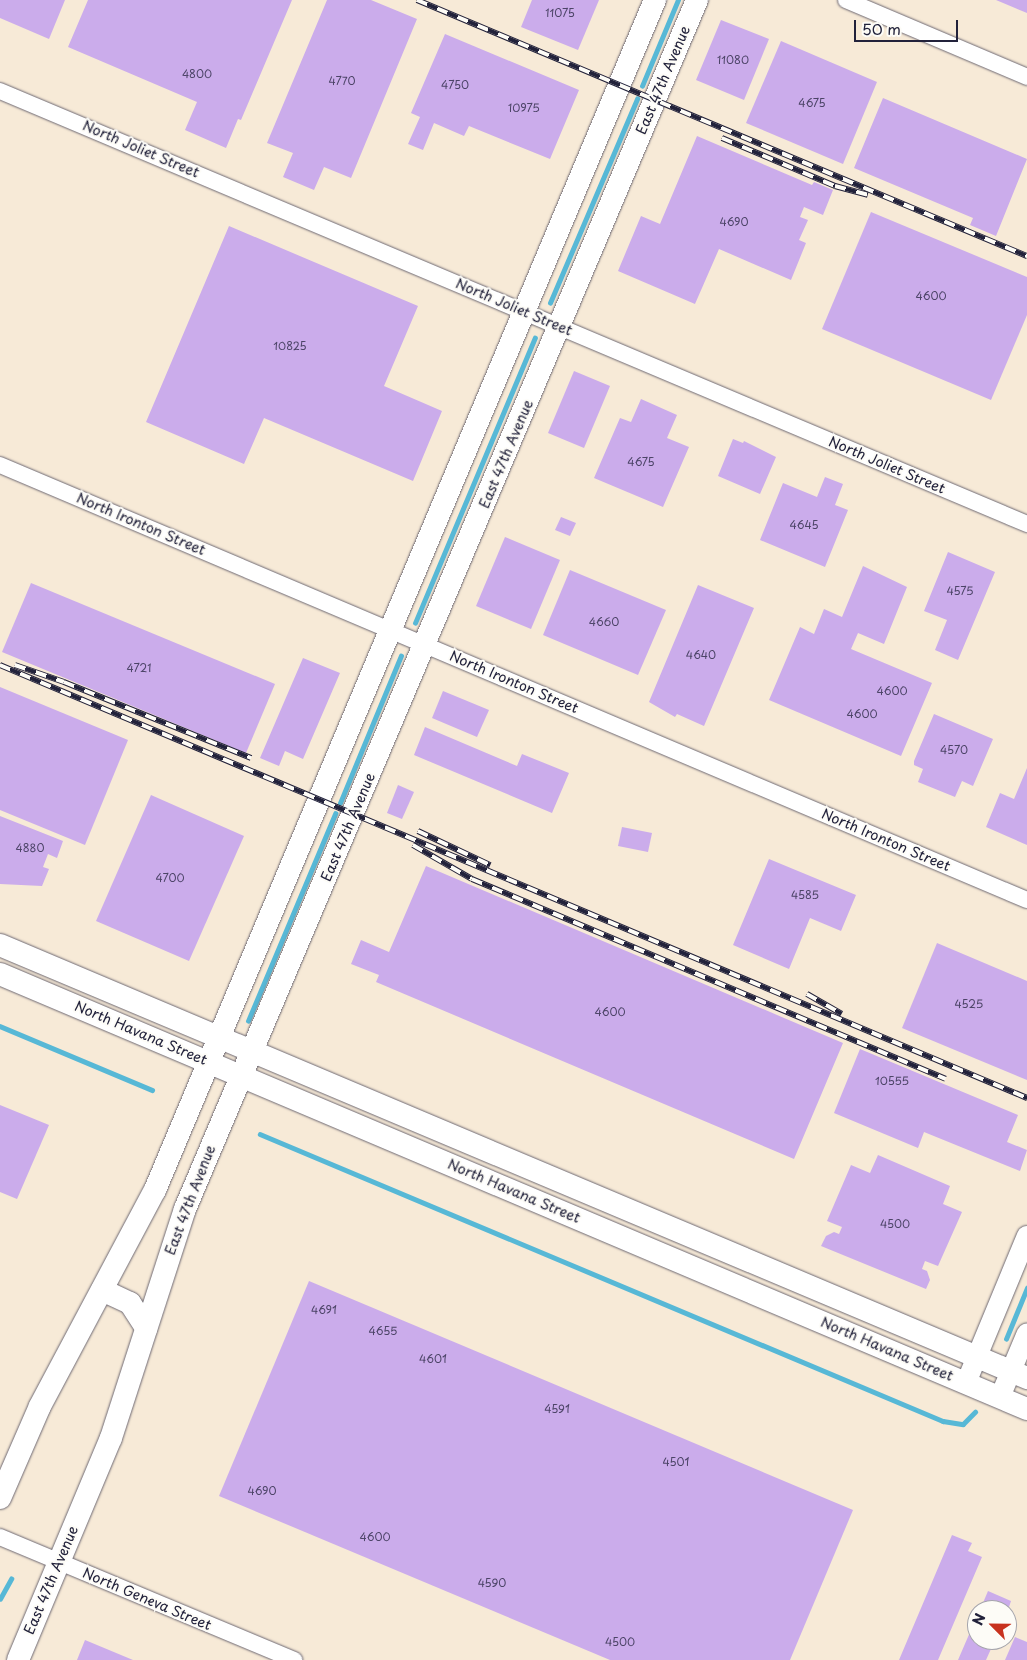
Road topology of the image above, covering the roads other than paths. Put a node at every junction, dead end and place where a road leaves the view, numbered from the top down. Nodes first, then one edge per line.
1 (655, 0) edge
2 (697, 0) edge
3 (846, 0) edge
4 (1027, 77) edge
5 (0, 90) edge
6 (524, 312) junction
7 (559, 327) junction
8 (0, 465) edge
9 (1027, 524) edge
10 (390, 629) junction
11 (426, 644) junction
12 (1027, 900) edge
13 (0, 945) edge
14 (0, 974) edge
15 (218, 1037) junction
16 (253, 1052) junction
17 (208, 1062) junction
18 (241, 1076) junction
19 (1027, 1236) edge
20 (102, 1290) junction
21 (146, 1328) junction
22 (1027, 1333) edge
23 (976, 1357) junction
24 (1019, 1374) edge
25 (966, 1383) junction
26 (1000, 1397) junction
27 (1027, 1409) edge
28 (0, 1498) edge
29 (0, 1537) edge
30 (59, 1562) junction
31 (18, 1660) edge
32 (294, 1660) edge

1 - 6 main road
2 - 7 main road, East 47th Avenue
3 - 4 street
5 - 6 street, North Joliet Street
6 - 7 street, North Joliet Street
6 - 10 main road
7 - 9 street, North Joliet Street
7 - 11 main road, East 47th Avenue
8 - 10 street, North Ironton Street
10 - 11 street, North Ironton Street
10 - 15 main road
11 - 12 street, North Ironton Street
11 - 16 main road, East 47th Avenue
13 - 15 main road, North Havana Street
14 - 17 main road, North Havana Street
15 - 16 main road, North Havana Street
15 - 17 main road
16 - 18 main road, East 47th Avenue
16 - 23 main road, North Havana Street
17 - 18 main road, North Havana Street
17 - 20 main road
18 - 21 main road, East 47th Avenue
18 - 25 main road, North Havana Street
19 - 23 street
20 - 21 main road
20 - 28 main road
21 - 30 main road, East 47th Avenue
22 - 24 street
23 - 24 main road, North Havana Street
23 - 25 street
24 - 26 street
25 - 26 main road, North Havana Street
26 - 27 main road, North Havana Street
29 - 30 street, North Geneva Street
30 - 31 main road, East 47th Avenue
30 - 32 street, North Geneva Street

